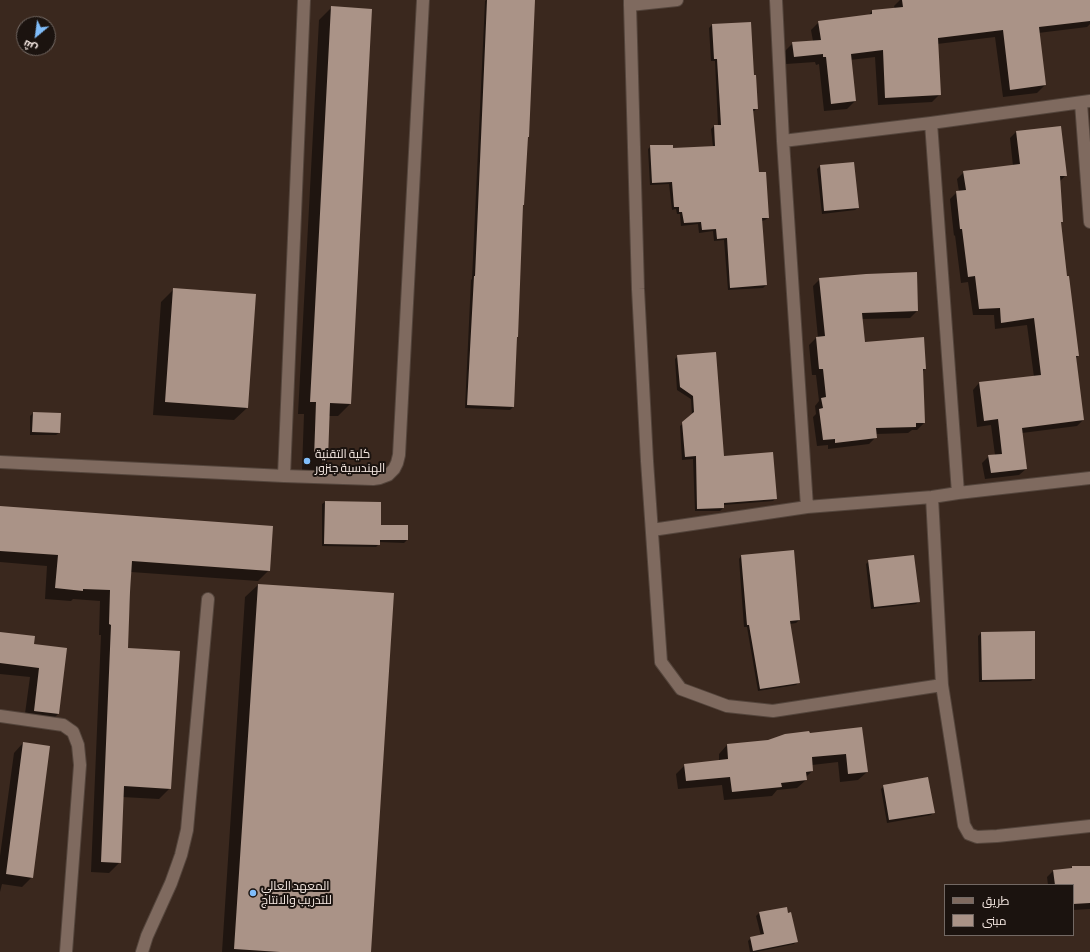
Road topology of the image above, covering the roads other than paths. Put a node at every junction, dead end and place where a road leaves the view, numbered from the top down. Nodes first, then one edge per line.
1 (304, 0) edge
2 (423, 0) edge
3 (676, 0) edge
4 (776, 0) edge
5 (630, 2) edge
6 (1086, 102) edge
7 (931, 123) junction
8 (783, 141) junction
9 (1090, 222) edge
10 (0, 462) edge
11 (284, 476) junction
12 (1090, 478) edge
13 (958, 493) junction
14 (932, 497) junction
15 (807, 507) junction
16 (652, 530) junction
17 (208, 599) dead end
18 (942, 685) junction
19 (0, 718) edge
20 (1090, 826) edge
21 (66, 952) edge
22 (142, 952) edge

1 - 11 street
2 - 11 street
3 - 5 street
4 - 8 street
5 - 16 street
6 - 7 street
6 - 9 street
7 - 8 street
7 - 13 street
8 - 15 street
10 - 11 street
12 - 13 street
13 - 14 street
14 - 15 street
14 - 18 street
15 - 16 street
16 - 18 street
17 - 22 street
18 - 20 street
19 - 21 street

